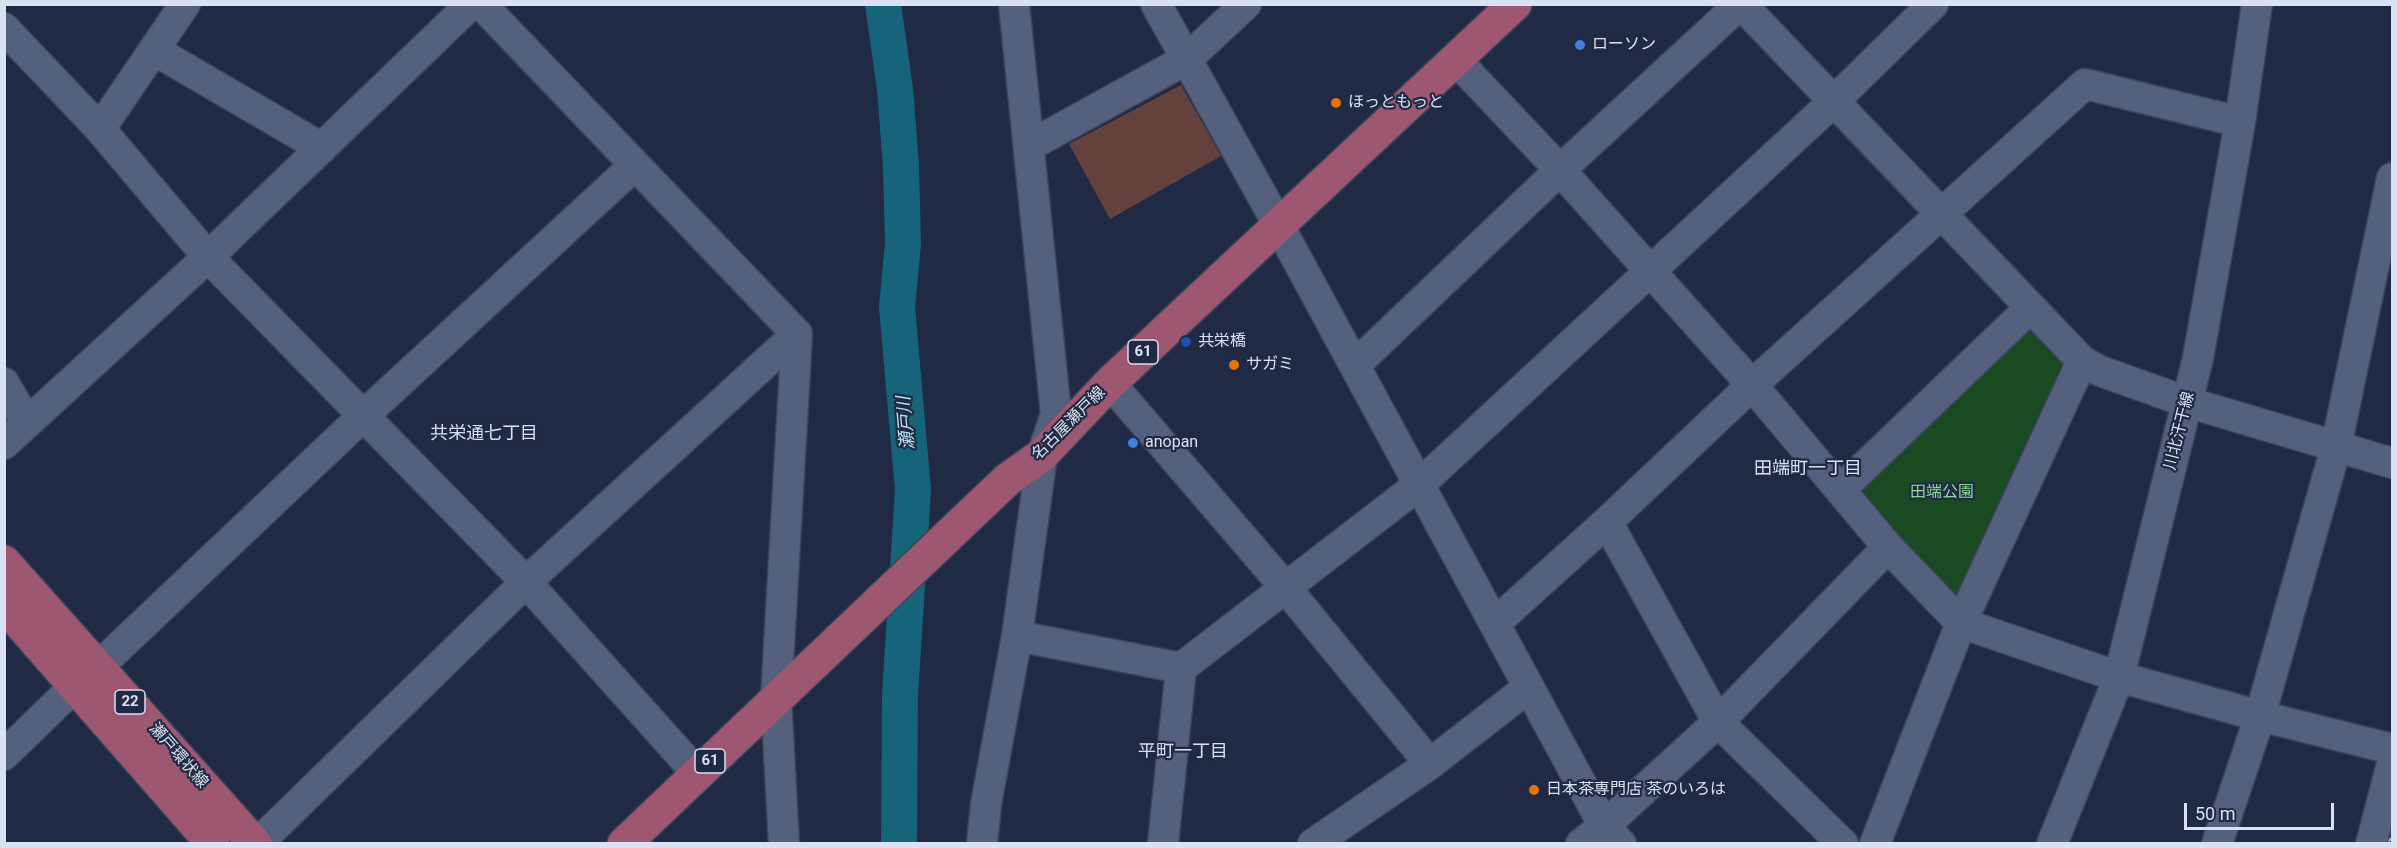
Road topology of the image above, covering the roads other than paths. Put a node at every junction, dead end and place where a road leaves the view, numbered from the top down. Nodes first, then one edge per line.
1 (185, 4) edge
2 (471, 4) edge
3 (481, 4) edge
4 (1014, 4) edge
5 (1156, 4) edge
6 (1246, 4) edge
7 (1515, 4) edge
8 (1740, 4) edge
9 (1934, 4) edge
10 (2257, 4) edge
11 (4, 28) edge
12 (154, 50) junction
13 (1187, 59) junction
14 (1456, 60) junction
15 (1833, 102) junction
16 (2240, 122) junction
17 (100, 129) junction
18 (1029, 146) junction
19 (321, 148) junction
20 (635, 165) junction
21 (1560, 170) junction
22 (2392, 178) edge
23 (1942, 213) junction
24 (1279, 226) junction
25 (208, 256) junction
26 (1650, 271) junction
27 (2030, 308) junction
28 (797, 334) junction
29 (2082, 361) junction
30 (1355, 365) junction
31 (4, 383) edge
32 (1110, 383) junction
33 (1752, 385) junction
34 (2187, 402) junction
35 (363, 416) junction
36 (27, 423) junction
37 (4, 444) edge
38 (2336, 447) junction
39 (1042, 455) junction
40 (2392, 463) edge
41 (1420, 484) junction
42 (1840, 490) junction
43 (1607, 522) junction
44 (1888, 547) junction
45 (4, 562) edge
46 (526, 582) junction
47 (1285, 587) junction
48 (4, 605) edge
49 (1495, 622) junction
50 (1961, 623) junction
51 (1017, 636) junction
52 (1181, 668) junction
53 (87, 676) junction
54 (2119, 677) junction
55 (1529, 687) junction
56 (787, 688) junction
57 (2260, 716) junction
58 (1718, 722) junction
59 (2392, 749) edge
60 (4, 755) edge
61 (1430, 764) junction
62 (2392, 764) edge
63 (697, 773) junction
64 (1602, 838) edge
65 (1321, 841) edge
66 (213, 843) edge
67 (256, 843) edge
68 (624, 843) edge
69 (784, 843) edge
70 (982, 843) edge
71 (1162, 843) edge
72 (1843, 843) edge
73 (1875, 843) edge
74 (2052, 843) edge
75 (2217, 843) edge
76 (2371, 843) edge

1 - 12 street
2 - 19 street
3 - 20 street
4 - 18 street
5 - 13 street
6 - 13 street
7 - 14 main road, 名古屋瀬戸線 / 61
8 - 15 street
8 - 21 street
9 - 15 street
10 - 16 street, 川北汗干線
11 - 17 street
12 - 17 street
12 - 19 street
13 - 18 street
13 - 24 street
14 - 21 street
14 - 24 main road, 名古屋瀬戸線 / 61
15 - 23 street
15 - 26 street
16 - 23 street
16 - 34 street, 川北汗干線
17 - 25 street
18 - 39 street
19 - 25 street
20 - 28 street
20 - 35 street
21 - 26 street
21 - 30 street
22 - 38 street
23 - 27 street
23 - 33 street
24 - 30 street
24 - 32 main road, 名古屋瀬戸線 / 61
25 - 35 street
25 - 36 street
26 - 33 street
26 - 41 street
27 - 29 street
27 - 42 street
28 - 46 street
28 - 56 street
29 - 34 street
29 - 50 street
30 - 41 street
31 - 36 street
32 - 39 main road, 名古屋瀬戸線 / 61
32 - 47 street
33 - 42 street
33 - 43 street
34 - 38 street
34 - 54 street, 川北汗干線
35 - 46 street
35 - 53 street
36 - 37 street
38 - 40 street
38 - 57 street
39 - 51 street
39 - 56 main road, 名古屋瀬戸線 / 61
41 - 47 street
41 - 49 street
42 - 44 street
43 - 49 street
43 - 58 street
44 - 50 street
44 - 58 street
45 - 53 main road, 瀬戸環状線 / 22
46 - 63 street
46 - 67 street
47 - 52 street
47 - 61 street
48 - 53 main road, 瀬戸環状線 / 22
49 - 55 street
50 - 54 street
50 - 73 street
51 - 52 street
51 - 70 street
52 - 71 street
53 - 60 street
53 - 66 main road, 瀬戸環状線 / 22
53 - 67 main road, 瀬戸環状線 / 22
54 - 57 street
54 - 74 street, 川北汗干線
55 - 61 street
55 - 64 street
56 - 63 main road, 名古屋瀬戸線 / 61
56 - 69 street
57 - 59 street
57 - 75 street
58 - 64 street
58 - 72 street
61 - 65 street
62 - 76 street
63 - 68 main road, 名古屋瀬戸線 / 61

